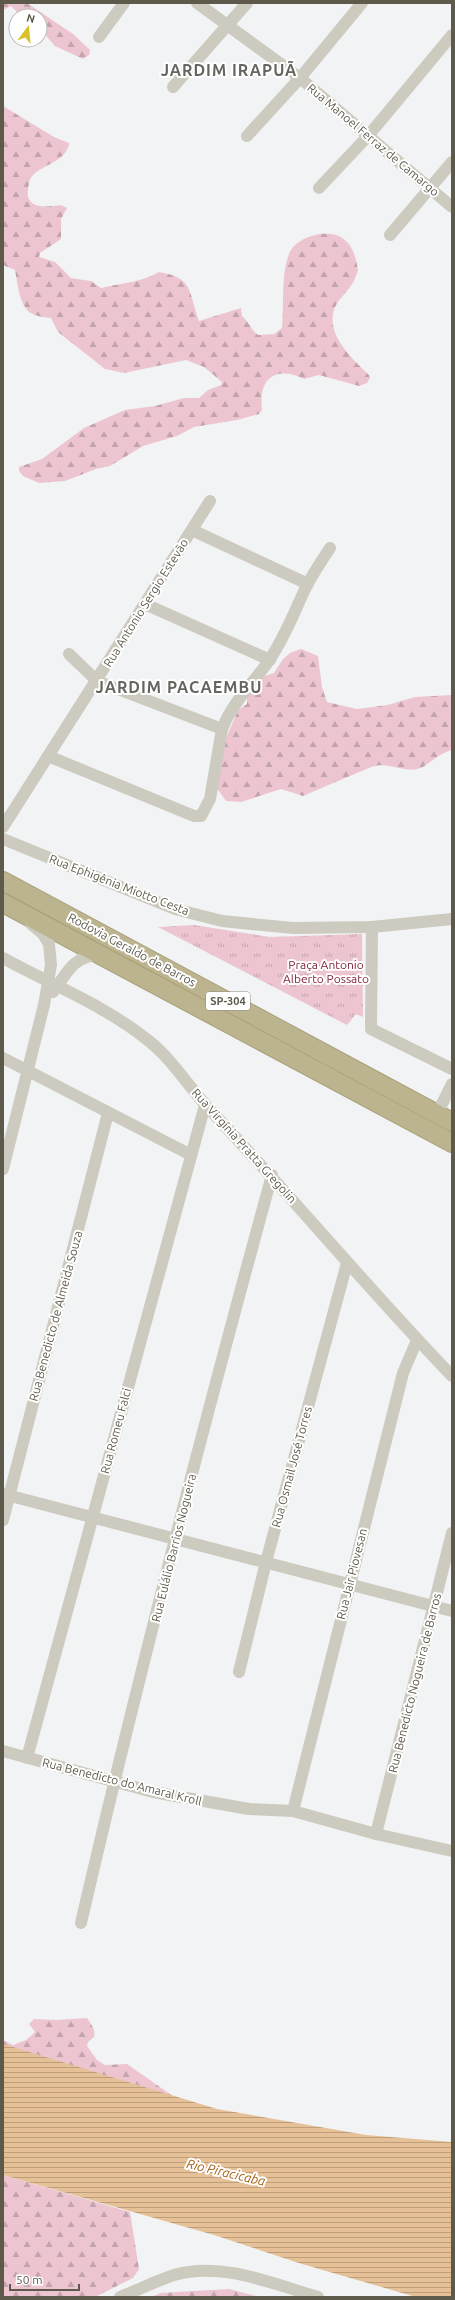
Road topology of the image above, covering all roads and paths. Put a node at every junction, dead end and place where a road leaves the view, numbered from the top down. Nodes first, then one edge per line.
1 (124, 3) edge
2 (197, 3) edge
3 (247, 3) edge
4 (362, 3) edge
5 (229, 25) junction
6 (452, 35) edge
7 (99, 37) dead end
8 (300, 78) junction
9 (173, 87) dead end
10 (247, 136) dead end
11 (368, 136) junction
12 (452, 162) edge
13 (319, 188) dead end
14 (430, 188) junction
15 (452, 207) edge
16 (390, 235) dead end
17 (210, 500) dead end
18 (192, 530) junction
19 (330, 548) dead end
20 (308, 584) junction
21 (145, 604) junction
22 (69, 654) dead end
23 (270, 660) junction
24 (97, 681) junction
25 (222, 729) junction
26 (48, 756) junction
27 (3, 827) edge
28 (3, 839) edge
29 (3, 881) edge
30 (9, 906) edge
31 (452, 919) edge
32 (372, 926) junction
33 (99, 954) junction
34 (3, 958) edge
35 (51, 959) junction
36 (31, 973) junction
37 (52, 984) junction
38 (318, 1050) junction
39 (3, 1058) edge
40 (29, 1070) junction
41 (452, 1070) edge
42 (452, 1084) edge
43 (205, 1105) junction
44 (447, 1107) edge
45 (108, 1113) junction
46 (452, 1122) edge
47 (452, 1143) edge
48 (191, 1155) junction
49 (3, 1169) edge
50 (272, 1175) junction
51 (347, 1263) junction
52 (417, 1340) junction
53 (452, 1376) edge
54 (6, 1495) edge
55 (93, 1516) junction
56 (3, 1520) edge
57 (452, 1533) edge
58 (176, 1540) junction
59 (266, 1562) junction
60 (349, 1583) junction
61 (435, 1606) junction
62 (452, 1611) edge
63 (239, 1672) dead end
64 (3, 1751) edge
65 (27, 1758) junction
66 (114, 1780) junction
67 (293, 1811) junction
68 (376, 1834) junction
69 (452, 1851) edge
70 (81, 1923) dead end
71 (120, 2297) edge
72 (318, 2297) edge

1 - 7 street
2 - 5 street, Rua Manoel Ferraz de Camargo
3 - 5 street
4 - 8 street
5 - 8 street, Rua Manoel Ferraz de Camargo
5 - 9 street
6 - 11 street
8 - 10 street
8 - 11 street, Rua Manoel Ferraz de Camargo
11 - 13 street
11 - 14 street, Rua Manoel Ferraz de Camargo
12 - 14 street
14 - 15 street, Rua Manoel Ferraz de Camargo
14 - 16 street
17 - 18 street, Rua Antonio Sergio Estevão
18 - 20 street
18 - 21 street, Rua Antonio Sergio Estevão
19 - 20 street
20 - 23 street
21 - 23 street
21 - 24 street, Rua Antonio Sergio Estevão
22 - 24 street
23 - 25 street
24 - 25 street
24 - 26 street, Rua Antonio Sergio Estevão
25 - 26 street
26 - 27 street, Rua Antonio Sergio Estevão
28 - 32 street, Rua Ephigênia Miotto Cesta
29 - 38 highway, Rodovia Geraldo de Barros / SP-304
30 - 33 highway, Rodovia Geraldo de Barros / SP-304
30 - 35 street
31 - 32 street, Rua Ephigênia Miotto Cesta
32 - 41 street
33 - 37 street
33 - 47 highway, Rodovia Geraldo de Barros / SP-304
34 - 36 street, Rua Virgínia Pratta Gregolin
35 - 36 street
35 - 37 street
36 - 37 street, Rua Virgínia Pratta Gregolin
37 - 40 street
37 - 43 street, Rua Virgínia Pratta Gregolin
38 - 44 highway
38 - 46 highway, Rodovia Geraldo de Barros / SP-304
39 - 40 street
40 - 45 street
40 - 49 street
42 - 44 street
43 - 48 street, Rua Romeu Falci
43 - 50 street, Rua Virgínia Pratta Gregolin
45 - 48 street
45 - 54 street, Rua Benedicto de Almeida Souza
48 - 55 street, Rua Romeu Falci
50 - 51 street, Rua Virgínia Pratta Gregolin
50 - 58 street, Rua Eulálio Barrios Nogueira
51 - 52 street, Rua Virgínia Pratta Gregolin
51 - 59 street, Rua Osmail José Torres
52 - 53 street, Rua Virgínia Pratta Gregolin
52 - 60 street, Rua Jair Piovesan
54 - 55 street
54 - 56 street, Rua Benedicto de Almeida Souza
55 - 58 street
55 - 65 street, Rua Romeu Falci
57 - 61 street, Rua Benedicto Nogueira de Barros
58 - 59 street
58 - 66 street, Rua Eulálio Barrios Nogueira
59 - 60 street
59 - 63 street, Rua Osmail José Torres
60 - 61 street
60 - 67 street, Rua Jair Piovesan
61 - 62 street
61 - 68 street, Rua Benedicto Nogueira de Barros
64 - 65 street, Rua Benedicto do Amaral Kroll
65 - 66 street, Rua Benedicto do Amaral Kroll
66 - 67 street, Rua Benedicto do Amaral Kroll
66 - 70 street, Rua Eulálio Barrios Nogueira
67 - 68 street, Rua Benedicto do Amaral Kroll
68 - 69 street, Rua Benedicto do Amaral Kroll
71 - 72 street

